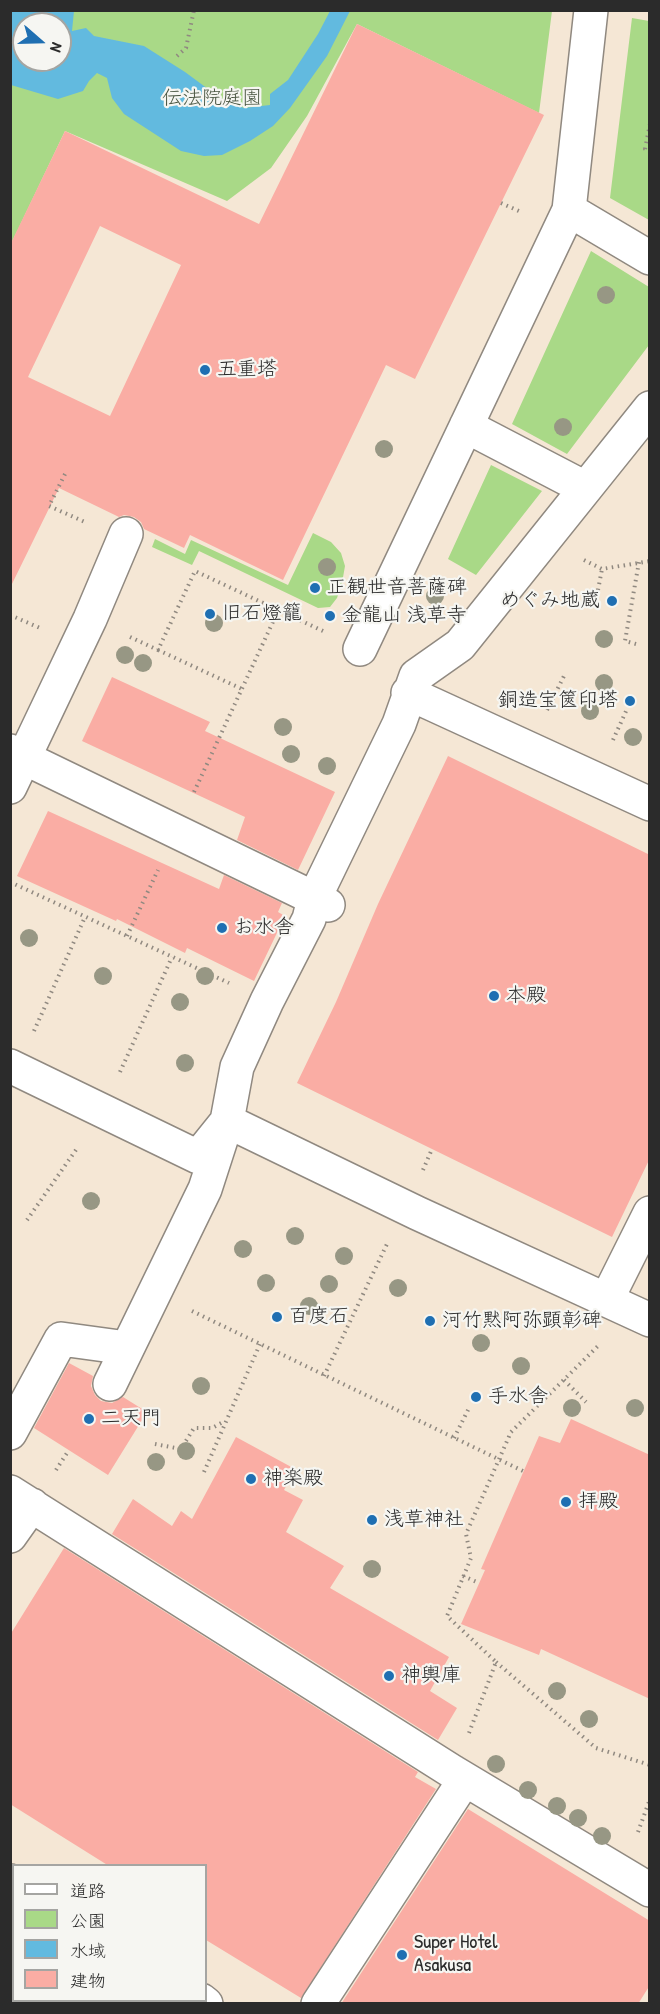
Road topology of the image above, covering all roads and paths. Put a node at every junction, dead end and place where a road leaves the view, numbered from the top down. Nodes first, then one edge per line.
1 (194, 10) edge
2 (591, 12) edge
3 (177, 56) dead end
4 (650, 124) edge
5 (650, 152) edge
6 (569, 210) junction
7 (650, 258) edge
8 (650, 408) edge
9 (466, 426) junction
10 (65, 474) dead end
11 (585, 488) junction
12 (125, 537) joint
13 (547, 537) junction
14 (650, 561) edge
15 (639, 562) junction
16 (602, 569) junction
17 (597, 590) dead end
18 (278, 610) junction
19 (90, 619) junction
20 (636, 644) dead end
21 (360, 649) joint
22 (158, 650) junction
23 (242, 689) junction
24 (408, 693) junction
25 (18, 755) edge
26 (10, 787) edge
27 (650, 804) edge
28 (176, 831) junction
29 (10, 882) edge
30 (321, 902) junction
31 (86, 917) junction
32 (127, 936) junction
33 (172, 957) junction
34 (267, 1001) junction
35 (13, 1067) edge
36 (103, 1110) junction
37 (227, 1121) junction
38 (432, 1149) dead end
39 (404, 1207) junction
40 (650, 1213) edge
41 (27, 1220) dead end
42 (154, 1293) junction
43 (630, 1310) edge
44 (260, 1344) junction
45 (127, 1348) junction
46 (324, 1376) junction
47 (564, 1380) junction
48 (110, 1384) dead end
49 (586, 1402) dead end
50 (469, 1408) dead end
51 (226, 1421) junction
52 (10, 1432) edge
53 (454, 1438) junction
54 (154, 1444) dead end
55 (498, 1459) junction
56 (204, 1472) dead end
57 (523, 1472) dead end
58 (21, 1498) edge
59 (10, 1536) edge
60 (463, 1576) junction
61 (479, 1583) dead end
62 (496, 1662) junction
63 (650, 1765) edge
64 (459, 1775) junction
65 (650, 1890) edge
66 (318, 2004) edge

1 - 3 path
2 - 6 street
4 - 5 path
6 - 7 street
6 - 9 street
8 - 11 street
9 - 11 street
9 - 21 street
10 - 12 path
11 - 13 street
12 - 19 street
13 - 16 path
13 - 24 street
14 - 15 path
15 - 16 path
15 - 20 path
16 - 17 path
18 - 21 path
18 - 22 path
18 - 23 path
19 - 22 path
19 - 25 street
22 - 23 path
23 - 28 path
24 - 27 street
24 - 30 street
25 - 26 street
25 - 28 street
28 - 30 street
28 - 32 path
29 - 31 path
30 - 34 street
31 - 32 path
31 - 35 path
32 - 33 path
33 - 34 path
33 - 36 path
34 - 37 street
35 - 36 street
36 - 37 street
36 - 41 path
37 - 39 street
37 - 42 street
38 - 39 path
39 - 43 street
39 - 46 path
40 - 43 street
42 - 44 path
42 - 45 street
43 - 47 path
44 - 46 path
44 - 51 path
45 - 48 street
45 - 52 street
46 - 53 path
47 - 49 path
47 - 55 path
50 - 53 path
51 - 54 path
51 - 56 path
53 - 55 path
55 - 57 path
55 - 60 path
58 - 59 street
58 - 64 street
60 - 61 path
60 - 62 path
62 - 63 path
62 - 64 path
64 - 65 street
64 - 66 street

